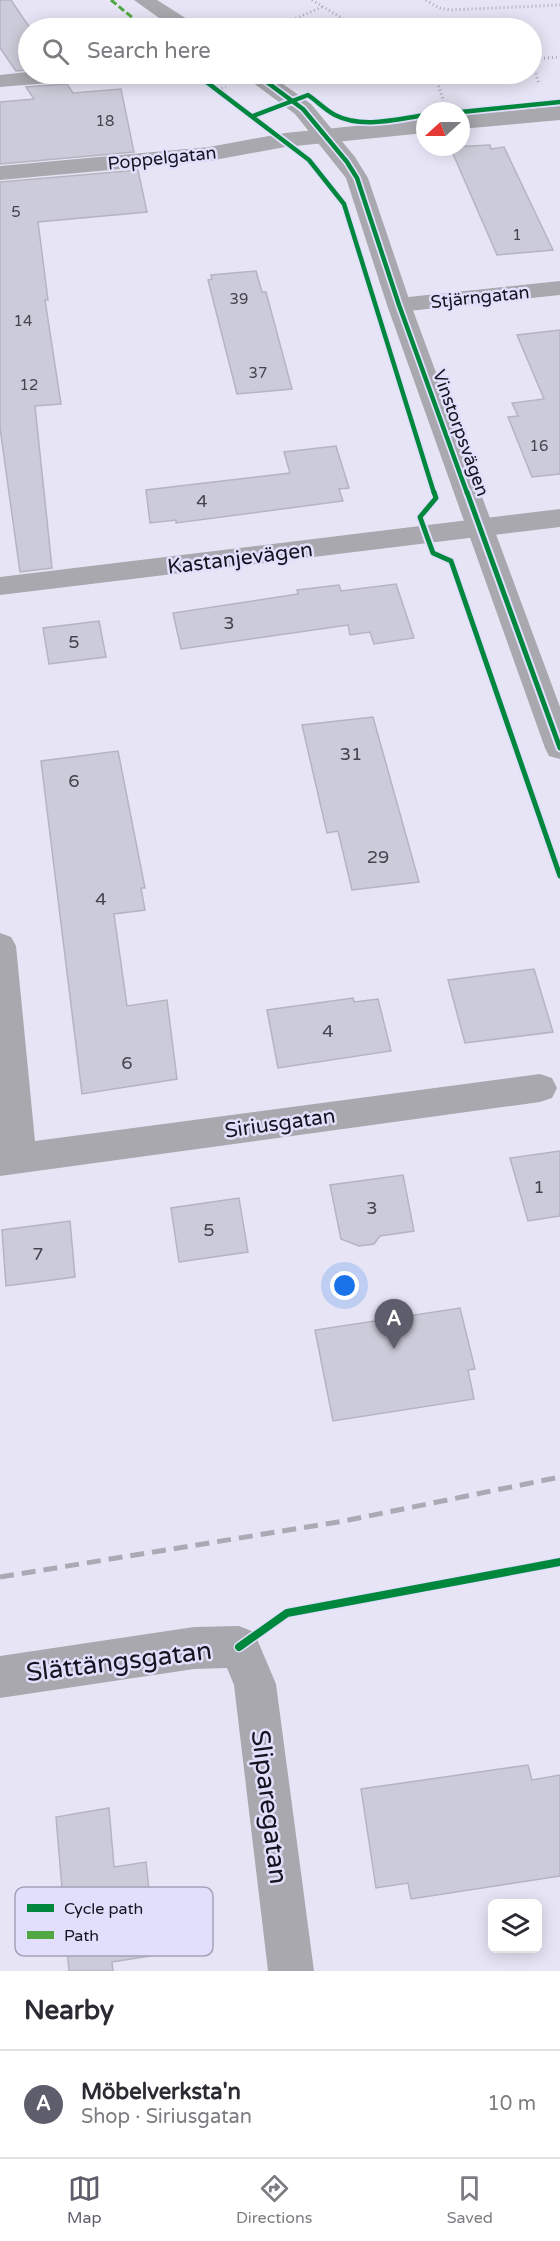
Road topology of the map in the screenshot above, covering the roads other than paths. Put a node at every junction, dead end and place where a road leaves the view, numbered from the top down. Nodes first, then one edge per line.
1 (144, 0) edge
2 (169, 18) edge
3 (18, 80) edge
4 (0, 81) edge
5 (254, 84) edge
6 (560, 113) edge
7 (470, 121) edge
8 (416, 127) edge
9 (323, 135) junction
10 (0, 173) edge
11 (560, 288) edge
12 (399, 305) junction
13 (560, 518) edge
14 (479, 529) junction
15 (0, 586) edge
16 (560, 748) edge
17 (0, 946) edge
18 (540, 1088) dead end
19 (9, 1159) edge
20 (239, 1647) joint
21 (0, 1677) edge
22 (291, 1971) edge

1 - 2 street
3 - 4 street
5 - 9 street, Vinstorpsvägen
6 - 7 street
8 - 9 street, Poppelgatan
9 - 10 street, Poppelgatan
9 - 12 street, Vinstorpsvägen
11 - 12 street, Stjärngatan
12 - 14 street, Vinstorpsvägen
13 - 14 street, Kastanjevägen
14 - 15 street, Kastanjevägen
14 - 16 street, Vinstorpsvägen
17 - 19 street
18 - 19 street, Siriusgatan
20 - 21 street, Slättängsgatan
20 - 22 street, Sliparegatan

